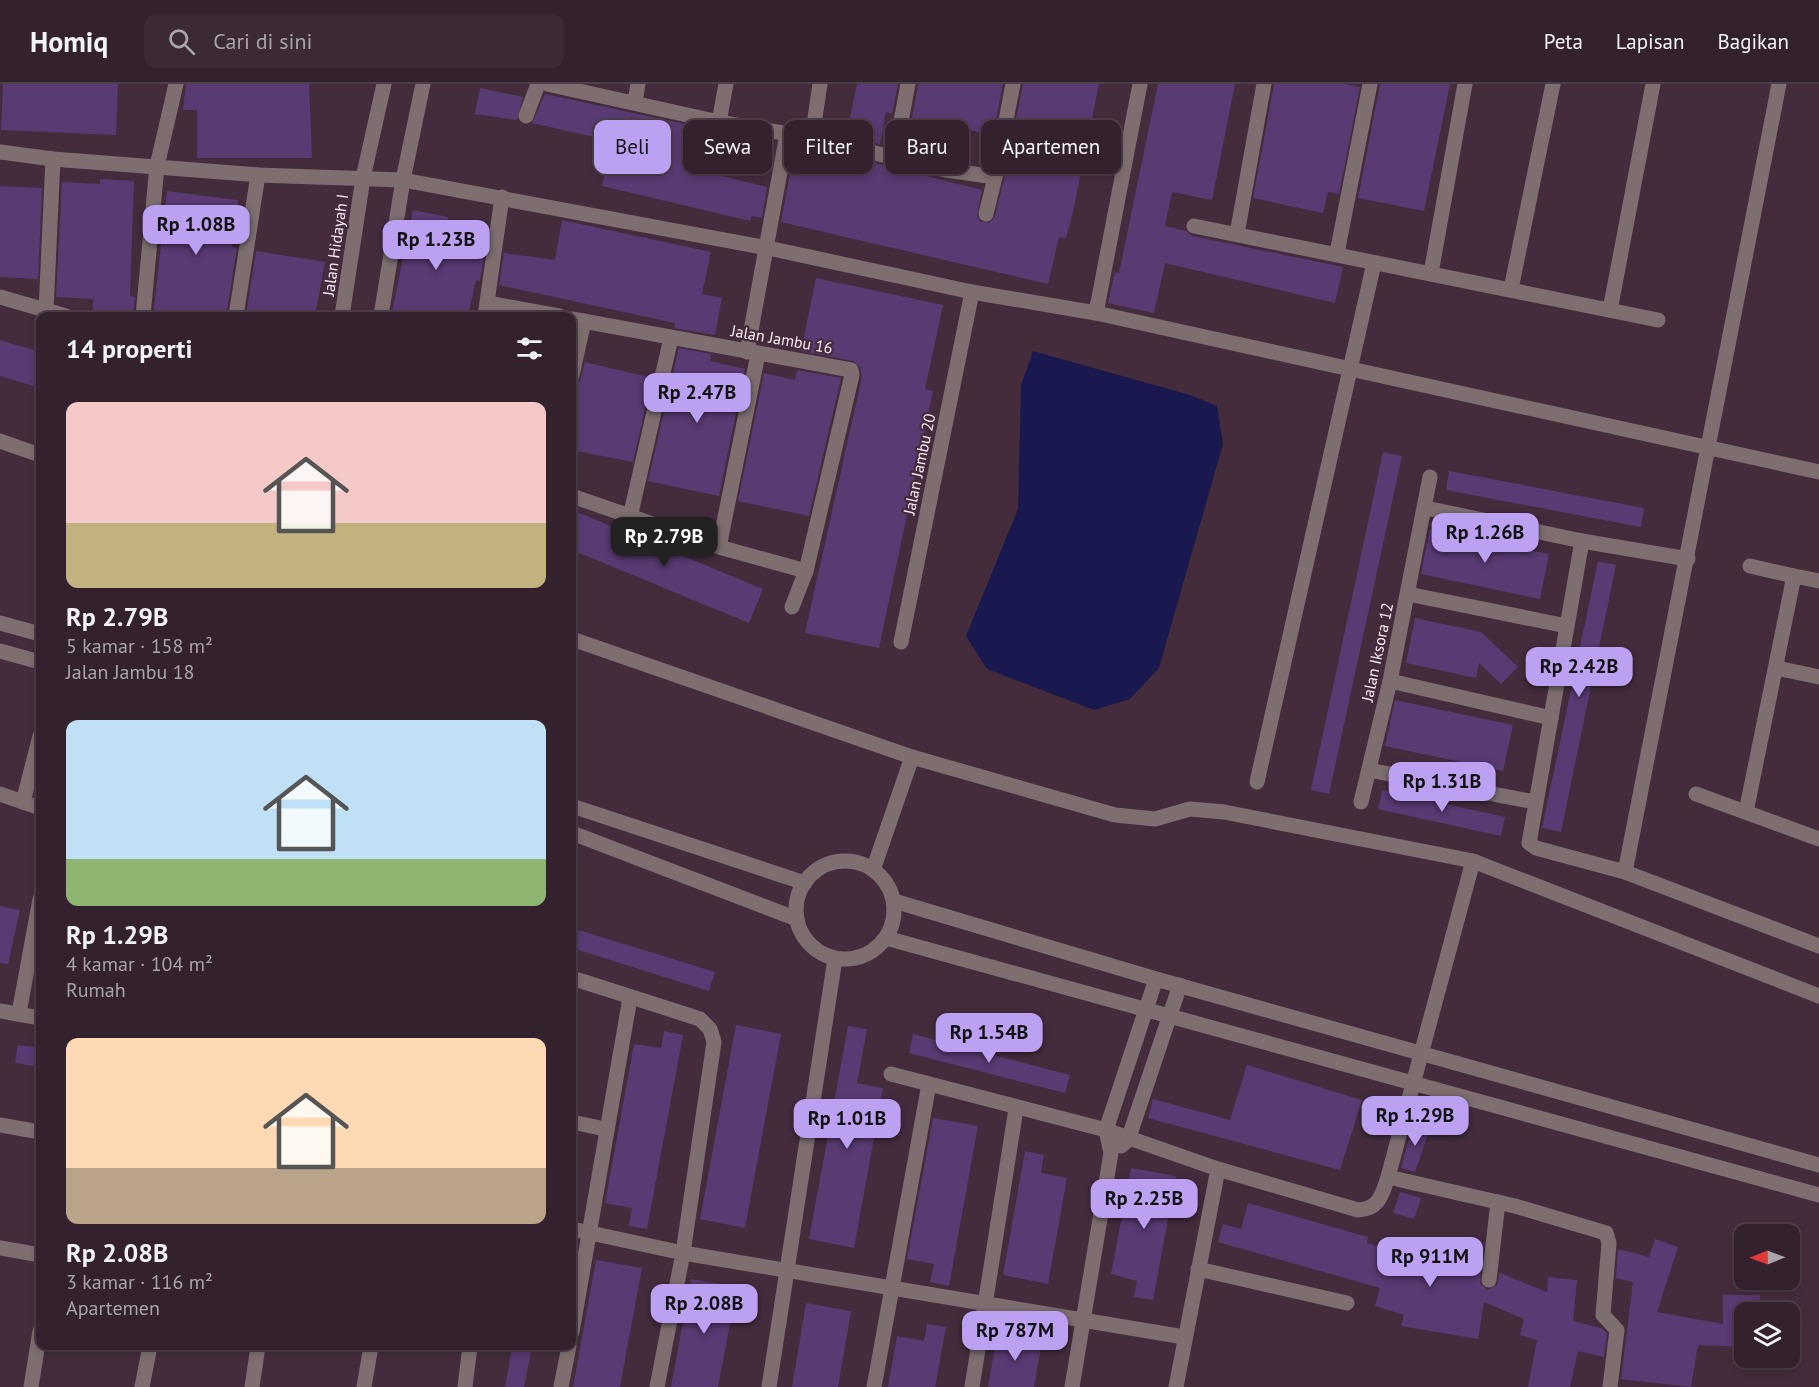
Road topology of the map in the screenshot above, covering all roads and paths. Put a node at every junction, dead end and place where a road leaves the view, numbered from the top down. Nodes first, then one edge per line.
1 (176, 84) edge
2 (384, 84) edge
3 (423, 84) edge
4 (538, 84) edge
5 (547, 84) edge
6 (638, 84) edge
7 (726, 84) edge
8 (820, 84) edge
9 (908, 84) edge
10 (1013, 84) edge
11 (1140, 84) edge
12 (1264, 84) edge
13 (1370, 84) edge
14 (1465, 84) edge
15 (1553, 84) edge
16 (1653, 84) edge
17 (1779, 84) edge
18 (635, 102) junction
19 (526, 116) dead end
20 (711, 120) edge
21 (719, 120) edge
22 (815, 120) edge
23 (901, 120) edge
24 (0, 152) edge
25 (784, 152) edge
26 (52, 159) junction
27 (157, 166) junction
28 (969, 172) edge
29 (258, 175) junction
30 (995, 177) junction
31 (363, 178) junction
32 (403, 180) junction
33 (502, 197) junction
34 (986, 214) dead end
35 (1194, 226) dead end
36 (1237, 234) junction
37 (768, 248) junction
38 (1337, 253) junction
39 (1374, 263) junction
40 (1431, 273) junction
41 (1510, 289) junction
42 (972, 292) junction
43 (0, 297) edge
44 (487, 310) edge
45 (1610, 310) junction
46 (46, 311) junction
47 (50, 312) edge
48 (142, 312) edge
49 (237, 312) edge
50 (343, 312) edge
51 (382, 312) edge
52 (511, 312) edge
53 (1096, 313) junction
54 (578, 320) edge
55 (1658, 320) dead end
56 (576, 338) edge
57 (671, 338) junction
58 (752, 353) junction
59 (1352, 371) junction
60 (0, 441) edge
61 (1708, 448) junction
62 (36, 454) edge
63 (1819, 472) edge
64 (1430, 477) dead end
65 (576, 497) edge
66 (1426, 508) junction
67 (630, 517) junction
68 (1582, 541) junction
69 (719, 547) junction
70 (1688, 559) junction
71 (1750, 566) dead end
72 (806, 571) junction
73 (1794, 576) junction
74 (1819, 581) edge
75 (1408, 594) junction
76 (792, 607) dead end
77 (0, 623) edge
78 (1567, 626) junction
79 (36, 633) edge
80 (576, 640) edge
81 (901, 642) dead end
82 (0, 651) edge
83 (36, 661) edge
84 (1777, 668) junction
85 (1819, 677) edge
86 (1390, 681) junction
87 (1551, 718) junction
88 (36, 752) edge
89 (912, 757) junction
90 (1369, 770) junction
91 (1257, 782) dead end
92 (0, 794) edge
93 (1696, 794) dead end
94 (23, 802) junction
95 (1361, 802) dead end
96 (1535, 802) junction
97 (36, 807) edge
98 (576, 807) edge
99 (1746, 812) junction
100 (576, 835) edge
101 (1819, 839) edge
102 (1473, 861) junction
103 (873, 870) junction
104 (1625, 872) junction
105 (805, 883) junction
106 (894, 901) junction
107 (797, 919) junction
108 (36, 921) edge
109 (886, 938) junction
110 (1819, 946) edge
111 (835, 959) junction
112 (576, 979) edge
113 (1156, 979) junction
114 (1180, 985) junction
115 (1819, 996) edge
116 (630, 998) junction
117 (1148, 1008) junction
118 (0, 1011) edge
119 (19, 1013) junction
120 (1169, 1015) junction
121 (36, 1017) edge
122 (1423, 1053) junction
123 (891, 1074) dead end
124 (1412, 1083) junction
125 (928, 1084) junction
126 (1016, 1109) junction
127 (576, 1123) edge
128 (0, 1125) edge
129 (605, 1129) junction
130 (1106, 1130) junction
131 (36, 1131) edge
132 (1128, 1140) junction
133 (1111, 1153) junction
134 (1819, 1165) edge
135 (1218, 1169) junction
136 (1388, 1176) junction
137 (1819, 1195) edge
138 (1498, 1202) junction
139 (576, 1230) edge
140 (589, 1232) junction
141 (0, 1248) edge
142 (683, 1253) junction
143 (36, 1254) edge
144 (1198, 1269) junction
145 (789, 1270) junction
146 (1489, 1280) dead end
147 (892, 1286) junction
148 (1347, 1303) dead end
149 (985, 1304) junction
150 (576, 1307) edge
151 (1083, 1320) junction
152 (1184, 1337) junction
153 (37, 1350) edge
154 (149, 1350) edge
155 (254, 1350) edge
156 (370, 1350) edge
157 (470, 1350) edge
158 (568, 1350) edge
159 (31, 1387) edge
160 (142, 1387) edge
161 (252, 1387) edge
162 (364, 1387) edge
163 (465, 1387) edge
164 (561, 1387) edge
165 (657, 1387) edge
166 (769, 1387) edge
167 (874, 1387) edge
168 (972, 1387) edge
169 (1072, 1387) edge
170 (1176, 1387) edge
171 (1610, 1387) edge

1 - 27 street
2 - 31 street, Jalan Hidayah I
3 - 32 street
4 - 19 street
5 - 18 street
6 - 18 street
7 - 21 street
8 - 22 street
9 - 23 street
10 - 30 street
11 - 53 street
12 - 36 street
13 - 38 street
14 - 40 street
15 - 41 street
16 - 45 street
17 - 61 street
18 - 20 street
24 - 26 street
25 - 37 street
26 - 27 street
26 - 46 street
27 - 29 street
27 - 48 street
28 - 30 street
29 - 31 street
29 - 49 street
30 - 34 street
31 - 32 street
31 - 50 street, Jalan Hidayah I
32 - 33 street
32 - 51 street
33 - 37 street
33 - 44 street
35 - 36 street
36 - 38 street
37 - 42 street
37 - 58 street
38 - 39 street
39 - 40 street
39 - 59 street
40 - 41 street
41 - 45 street
42 - 53 street
42 - 81 street, Jalan Jambu 20
43 - 46 street
44 - 52 street
45 - 55 street
46 - 47 street
53 - 59 street
54 - 56 street
54 - 57 street, Jalan Jambu 16
57 - 58 street, Jalan Jambu 16
57 - 67 street
58 - 69 street
58 - 72 street, Jalan Jambu 16
59 - 61 street
59 - 91 street
60 - 62 street
61 - 63 street
61 - 70 street
64 - 66 street, Jalan Iksora 12
65 - 67 street
66 - 68 street
66 - 75 street, Jalan Iksora 12
67 - 69 street
68 - 70 street
68 - 78 street
69 - 72 street
70 - 104 street
71 - 73 street
72 - 76 street, Jalan Jambu 16
73 - 74 street
73 - 84 street
75 - 78 street
75 - 86 street, Jalan Iksora 12
77 - 79 street
78 - 87 street
80 - 89 street
82 - 83 street
84 - 85 street
84 - 99 street
86 - 87 street
86 - 90 street, Jalan Iksora 12
87 - 96 street
88 - 94 street
89 - 102 street
89 - 103 street
90 - 95 street, Jalan Iksora 12
90 - 96 street
92 - 94 street
93 - 99 street
94 - 97 street
96 - 104 street
98 - 105 street
99 - 101 street
100 - 107 street
102 - 115 street
102 - 122 street
103 - 105 street
103 - 106 street
104 - 110 street
105 - 107 street
106 - 109 street
106 - 113 street
107 - 111 street
108 - 119 street
109 - 111 street
109 - 117 street
111 - 145 street
112 - 116 street
113 - 114 street
113 - 117 street
114 - 120 street
114 - 122 street
116 - 129 street
116 - 142 street
117 - 120 street
117 - 130 street
118 - 119 street
119 - 121 street
120 - 124 street
120 - 132 street
122 - 124 street
122 - 134 street
123 - 125 street
124 - 136 street
124 - 137 street
125 - 126 street
125 - 147 street
126 - 130 street
126 - 149 street
127 - 129 street
128 - 131 street
129 - 140 street
130 - 132 street
130 - 133 street
132 - 133 street
132 - 135 street
133 - 151 street
135 - 136 street
135 - 144 street
136 - 138 street
138 - 146 street
138 - 171 street
139 - 140 street
140 - 142 street
140 - 150 street
141 - 143 street
142 - 145 street
142 - 165 street
144 - 148 street
144 - 152 street
145 - 147 street
145 - 166 street
147 - 149 street
147 - 167 street
149 - 151 street
149 - 168 street
151 - 152 street
151 - 169 street
152 - 170 street
153 - 159 street
154 - 160 street
155 - 161 street
156 - 162 street
157 - 163 street
158 - 164 street

